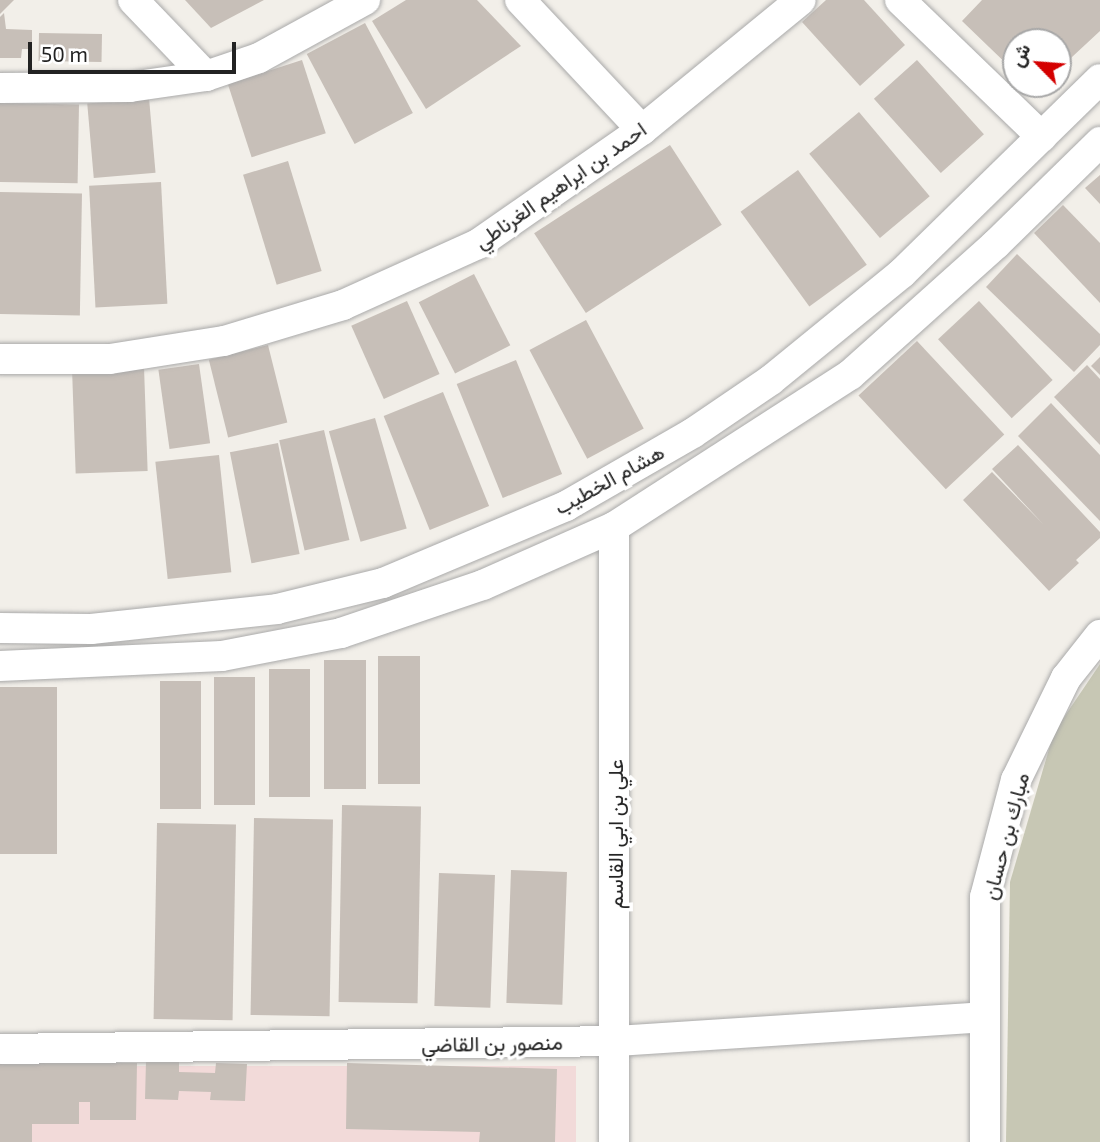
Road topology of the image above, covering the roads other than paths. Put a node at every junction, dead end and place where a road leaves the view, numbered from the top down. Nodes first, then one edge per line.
1 (133, 0) edge
2 (365, 0) edge
3 (520, 0) edge
4 (801, 0) edge
5 (900, 0) edge
6 (206, 76) junction
7 (1100, 79) edge
8 (0, 88) edge
9 (642, 130) junction
10 (1042, 137) junction
11 (1100, 142) edge
12 (0, 359) edge
13 (614, 527) junction
14 (0, 628) edge
15 (1100, 635) edge
16 (0, 666) edge
17 (983, 1017) junction
18 (616, 1041) junction
19 (0, 1048) edge
20 (614, 1142) edge
21 (985, 1142) edge

1 - 6 street
2 - 6 street
3 - 9 street
4 - 9 street, احمد بن ابراهيم الغرناطي
5 - 10 street
6 - 8 street
7 - 10 street, هشام الخطيب
9 - 12 street, احمد بن ابراهيم الغرناطي
10 - 14 street, هشام الخطيب
11 - 13 street, هشام الخطيب
13 - 16 street, هشام الخطيب
13 - 18 street, علي بن ابي القاسم
15 - 17 street, مبارك بن حسان
17 - 18 street, منصور بن القاضي
17 - 21 street, مبارك بن حسان
18 - 19 street, منصور بن القاضي
18 - 20 street, علي بن ابي القاسم

